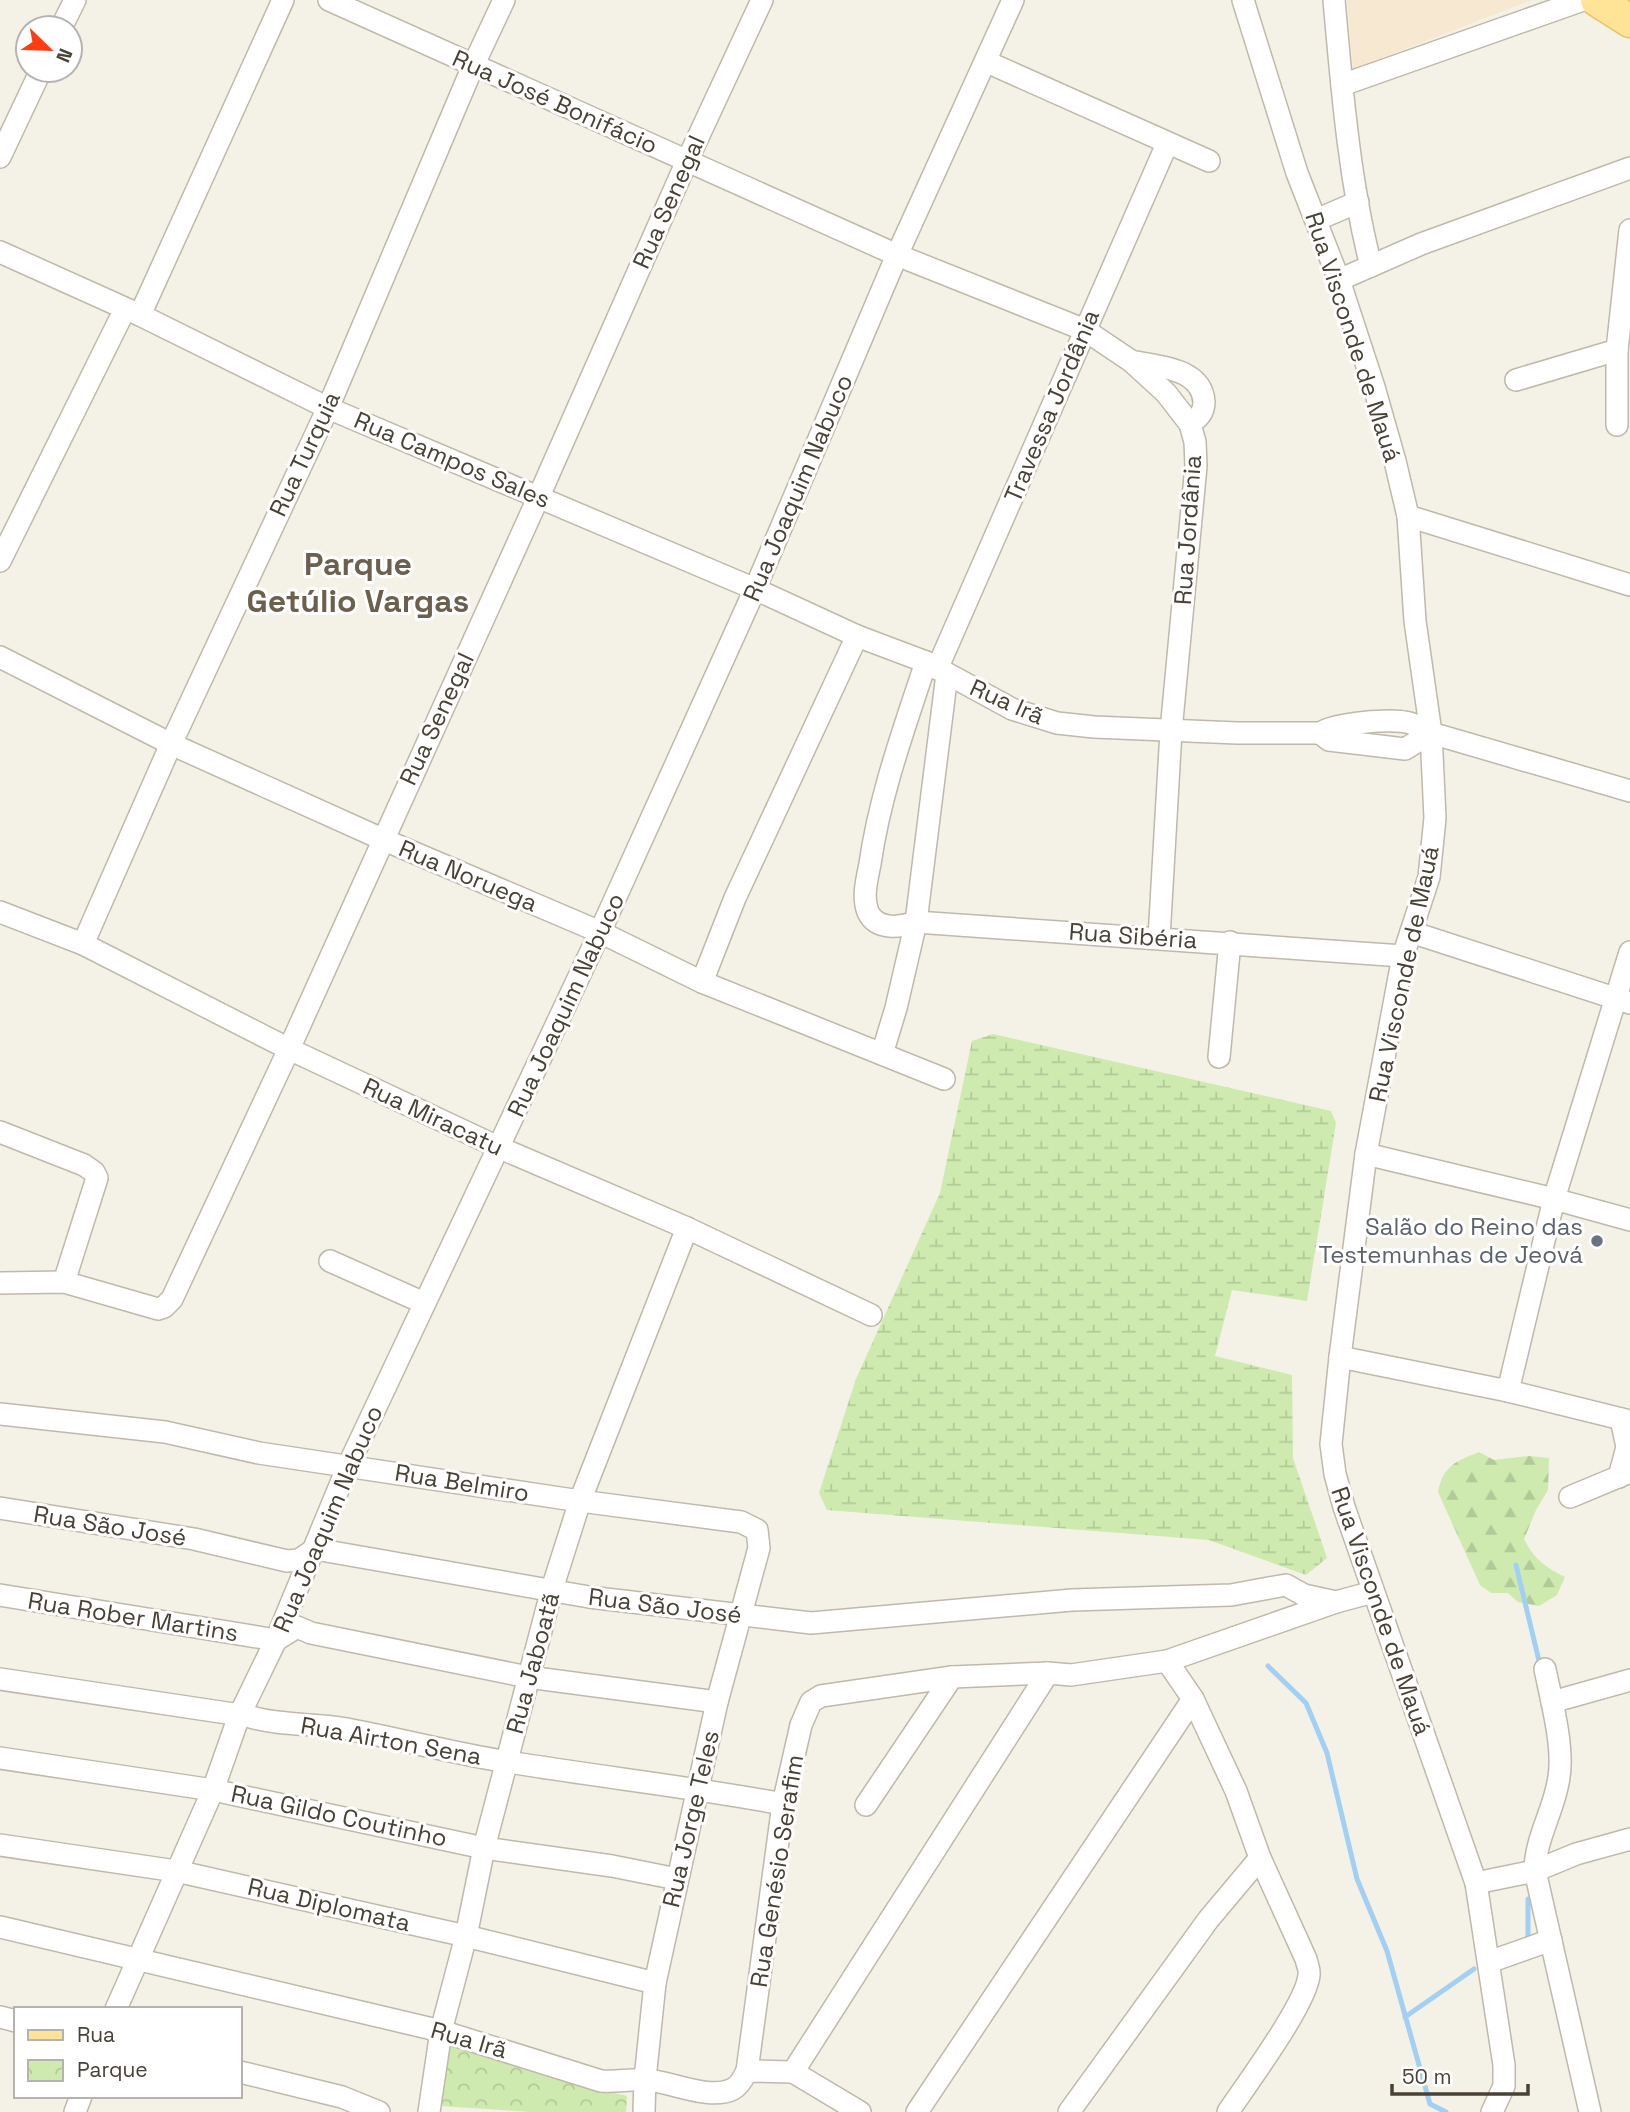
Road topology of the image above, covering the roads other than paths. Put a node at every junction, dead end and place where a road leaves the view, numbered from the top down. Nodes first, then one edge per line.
1 (283, 0) edge
2 (329, 0) edge
3 (504, 0) edge
4 (762, 0) edge
5 (1013, 0) edge
6 (1242, 0) edge
7 (1334, 0) edge
8 (1583, 0) edge
9 (1597, 0) edge
10 (1630, 21) edge
11 (987, 62) junction
12 (473, 66) junction
13 (34, 84) edge
14 (1342, 85) junction
15 (1167, 144) junction
16 (0, 157) edge
17 (687, 161) junction
18 (1209, 161) dead end
19 (1630, 167) edge
20 (1358, 202) junction
21 (1315, 220) junction
22 (1630, 230) edge
23 (0, 252) edge
24 (897, 255) junction
25 (1371, 267) junction
26 (1339, 280) junction
27 (133, 312) junction
28 (1085, 330) junction
29 (1617, 350) junction
30 (1131, 361) junction
31 (1516, 380) dead end
32 (327, 408) junction
33 (1189, 424) junction
34 (1617, 425) dead end
35 (538, 496) junction
36 (1408, 516) junction
37 (0, 561) edge
38 (1630, 585) edge
39 (755, 589) junction
40 (857, 636) junction
41 (0, 657) edge
42 (936, 668) junction
43 (1171, 731) junction
44 (1431, 733) junction
45 (172, 744) junction
46 (1630, 791) edge
47 (382, 839) junction
48 (0, 912) edge
49 (916, 922) junction
50 (600, 932) junction
51 (1411, 932) junction
52 (1159, 938) junction
53 (1230, 942) junction
54 (83, 944) junction
55 (1630, 952) edge
56 (1403, 956) junction
57 (702, 982) junction
58 (1623, 1001) edge
59 (289, 1049) junction
60 (882, 1054) junction
61 (1219, 1057) dead end
62 (944, 1079) dead end
63 (0, 1132) edge
64 (500, 1148) junction
65 (1366, 1154) junction
66 (1554, 1199) junction
67 (1630, 1220) edge
68 (687, 1228) junction
69 (330, 1261) dead end
70 (64, 1282) junction
71 (0, 1283) edge
72 (424, 1303) junction
73 (871, 1315) dead end
74 (1340, 1357) junction
75 (1508, 1391) junction
76 (0, 1414) edge
77 (1625, 1420) edge
78 (348, 1466) junction
79 (1624, 1475) edge
80 (1570, 1497) dead end
81 (580, 1501) junction
82 (0, 1508) edge
83 (757, 1530) joint
84 (315, 1549) junction
85 (552, 1589) junction
86 (1373, 1592) junction
87 (0, 1595) edge
88 (1336, 1602) junction
89 (740, 1615) junction
90 (276, 1640) junction
91 (1167, 1661) junction
92 (1545, 1669) dead end
93 (1048, 1673) junction
94 (952, 1676) junction
95 (528, 1677) junction
96 (0, 1679) edge
97 (1630, 1680) edge
98 (1193, 1699) junction
99 (717, 1702) junction
100 (1552, 1702) junction
101 (239, 1716) junction
102 (0, 1758) edge
103 (507, 1762) junction
104 (699, 1788) junction
105 (213, 1790) junction
106 (783, 1804) junction
107 (866, 1805) dead end
108 (1630, 1839) edge
109 (0, 1845) edge
110 (484, 1848) junction
111 (1260, 1858) junction
112 (176, 1871) junction
113 (1535, 1871) junction
114 (677, 1879) junction
115 (1476, 1883) junction
116 (0, 1927) edge
117 (466, 1936) junction
118 (1551, 1940) junction
119 (137, 1959) junction
120 (1489, 1962) junction
121 (655, 1983) junction
122 (117, 2007) edge
123 (441, 2031) junction
124 (747, 2071) junction
125 (793, 2071) junction
126 (242, 2072) edge
127 (645, 2079) junction
128 (379, 2112) edge
129 (429, 2112) edge
130 (645, 2112) edge
131 (860, 2112) edge
132 (917, 2112) edge
133 (1069, 2112) edge
134 (1228, 2112) edge
135 (1492, 2112) edge
136 (1590, 2112) edge

1 - 27 street
2 - 12 street, Rua José Bonifácio
3 - 12 street, Rua Turquia
4 - 17 street, Rua Senegal
5 - 11 street, Rua Joaquim Nabuco
6 - 21 street, Rua Visconde de Mauá
7 - 14 street
8 - 14 street
9 - 10 main road
11 - 15 street
11 - 24 street, Rua Joaquim Nabuco
12 - 17 street, Rua José Bonifácio
12 - 32 street, Rua Turquia
13 - 16 street
14 - 20 street
15 - 18 street
15 - 28 street, Travessa Jordânia
17 - 24 street, Rua José Bonifácio
17 - 35 street, Rua Senegal
19 - 25 street
20 - 21 street
20 - 25 street
21 - 26 street, Rua Visconde de Mauá
22 - 29 street
23 - 27 street, Rua Campos Sales
24 - 28 street, Rua Jordânia
24 - 39 street, Rua Joaquim Nabuco
25 - 26 street
26 - 36 street, Rua Visconde de Mauá
27 - 32 street, Rua Campos Sales
27 - 37 street
28 - 30 street, Rua Jordânia
28 - 42 street, Travessa Jordânia
29 - 31 street
29 - 34 street
30 - 33 street, Rua Jordânia
30 - 33 street
32 - 35 street, Rua Campos Sales
32 - 45 street, Rua Turquia
33 - 43 street, Rua Jordânia
35 - 39 street, Rua Campos Sales
35 - 47 street, Rua Senegal
36 - 38 street
36 - 44 street, Rua Visconde de Mauá
39 - 40 street, Rua Irã
39 - 50 street, Rua Joaquim Nabuco
40 - 42 street, Rua Irã
40 - 57 street
41 - 45 street, Rua Noruega
42 - 43 street, Rua Irã
42 - 49 street
42 - 49 street, Rua Sibéria
43 - 44 street, Rua Irã
43 - 52 street, Rua Jordânia
44 - 46 street, Rua Irã
44 - 51 street, Rua Visconde de Mauá
45 - 47 street, Rua Noruega
45 - 54 street, Rua Turquia
47 - 50 street, Rua Noruega
47 - 59 street, Rua Senegal
48 - 54 street, Rua Miracatu
49 - 52 street, Rua Sibéria
49 - 60 street
50 - 57 street, Rua Noruega
50 - 64 street, Rua Joaquim Nabuco
51 - 56 street, Rua Visconde de Mauá
51 - 58 street
52 - 53 street, Rua Sibéria
53 - 56 street, Rua Sibéria
53 - 61 street
54 - 59 street, Rua Miracatu
55 - 58 street
56 - 65 street, Rua Visconde de Mauá
57 - 60 street, Rua Noruega
58 - 66 street
59 - 64 street, Rua Miracatu
59 - 70 street, Rua Senegal
60 - 62 street, Rua Noruega
63 - 70 street
64 - 68 street, Rua Miracatu
64 - 72 street, Rua Joaquim Nabuco
65 - 66 street
65 - 74 street, Rua Visconde de Mauá
66 - 67 street
66 - 75 street
68 - 73 street, Rua Miracatu
68 - 81 street, Rua Jaboatã
69 - 72 street
70 - 71 street
72 - 78 street, Rua Joaquim Nabuco
74 - 75 street
74 - 86 street, Rua Visconde de Mauá
75 - 77 street
76 - 78 street, Rua Belmiro
77 - 79 street
78 - 81 street, Rua Belmiro
78 - 84 street, Rua Joaquim Nabuco
79 - 80 street
81 - 83 street, Rua Belmiro
81 - 85 street, Rua Jaboatã
82 - 84 street, Rua São José
83 - 89 street, Rua Jorge Teles
84 - 85 street, Rua São José
84 - 90 street, Rua Joaquim Nabuco
85 - 89 street, Rua São José
85 - 95 street, Rua Jaboatã
86 - 88 street, Rua Genésio Serafim
86 - 115 street, Rua Visconde de Mauá
87 - 90 street, Rua Rober Martins
88 - 89 street, Rua São José
88 - 91 street, Rua Genésio Serafim
89 - 99 street, Rua Jorge Teles
90 - 95 street, Rua Rober Martins
90 - 101 street, Rua Joaquim Nabuco
91 - 93 street, Rua Genésio Serafim
91 - 98 street
92 - 100 street
93 - 94 street, Rua Genésio Serafim
93 - 125 street
94 - 106 street, Rua Genésio Serafim
94 - 107 street
95 - 99 street, Rua Rober Martins
95 - 103 street, Rua Jaboatã
96 - 101 street, Rua Airton Sena
97 - 100 street
98 - 111 street
98 - 132 street
99 - 104 street, Rua Jorge Teles
100 - 113 street
101 - 103 street, Rua Airton Sena
101 - 105 street, Rua Joaquim Nabuco
102 - 105 street, Rua Gildo Coutinho
103 - 104 street, Rua Airton Sena
103 - 110 street, Rua Jaboatã
104 - 106 street, Rua Airton Sena
104 - 114 street, Rua Jorge Teles
105 - 110 street, Rua Gildo Coutinho
105 - 112 street, Rua Joaquim Nabuco
106 - 124 street, Rua Genésio Serafim
108 - 113 street
109 - 112 street, Rua Diplomata
110 - 114 street, Rua Gildo Coutinho
110 - 117 street, Rua Jaboatã
111 - 133 street
111 - 134 street
112 - 117 street, Rua Diplomata
112 - 119 street, Rua Joaquim Nabuco
113 - 115 street
113 - 118 street
114 - 121 street, Rua Jorge Teles
115 - 120 street, Rua Visconde de Mauá
116 - 119 street, Rua Irã
117 - 121 street, Rua Diplomata
117 - 123 street, Rua Jaboatã
118 - 120 street
118 - 136 street
119 - 122 street, Rua Joaquim Nabuco
119 - 123 street, Rua Irã
120 - 135 street, Rua Visconde de Mauá
121 - 127 street, Rua Jorge Teles
123 - 127 street, Rua Irã
123 - 129 street, Rua Jaboatã
124 - 125 street
124 - 127 street, Rua Irã
125 - 131 street
126 - 128 street
127 - 130 street, Rua Jorge Teles

